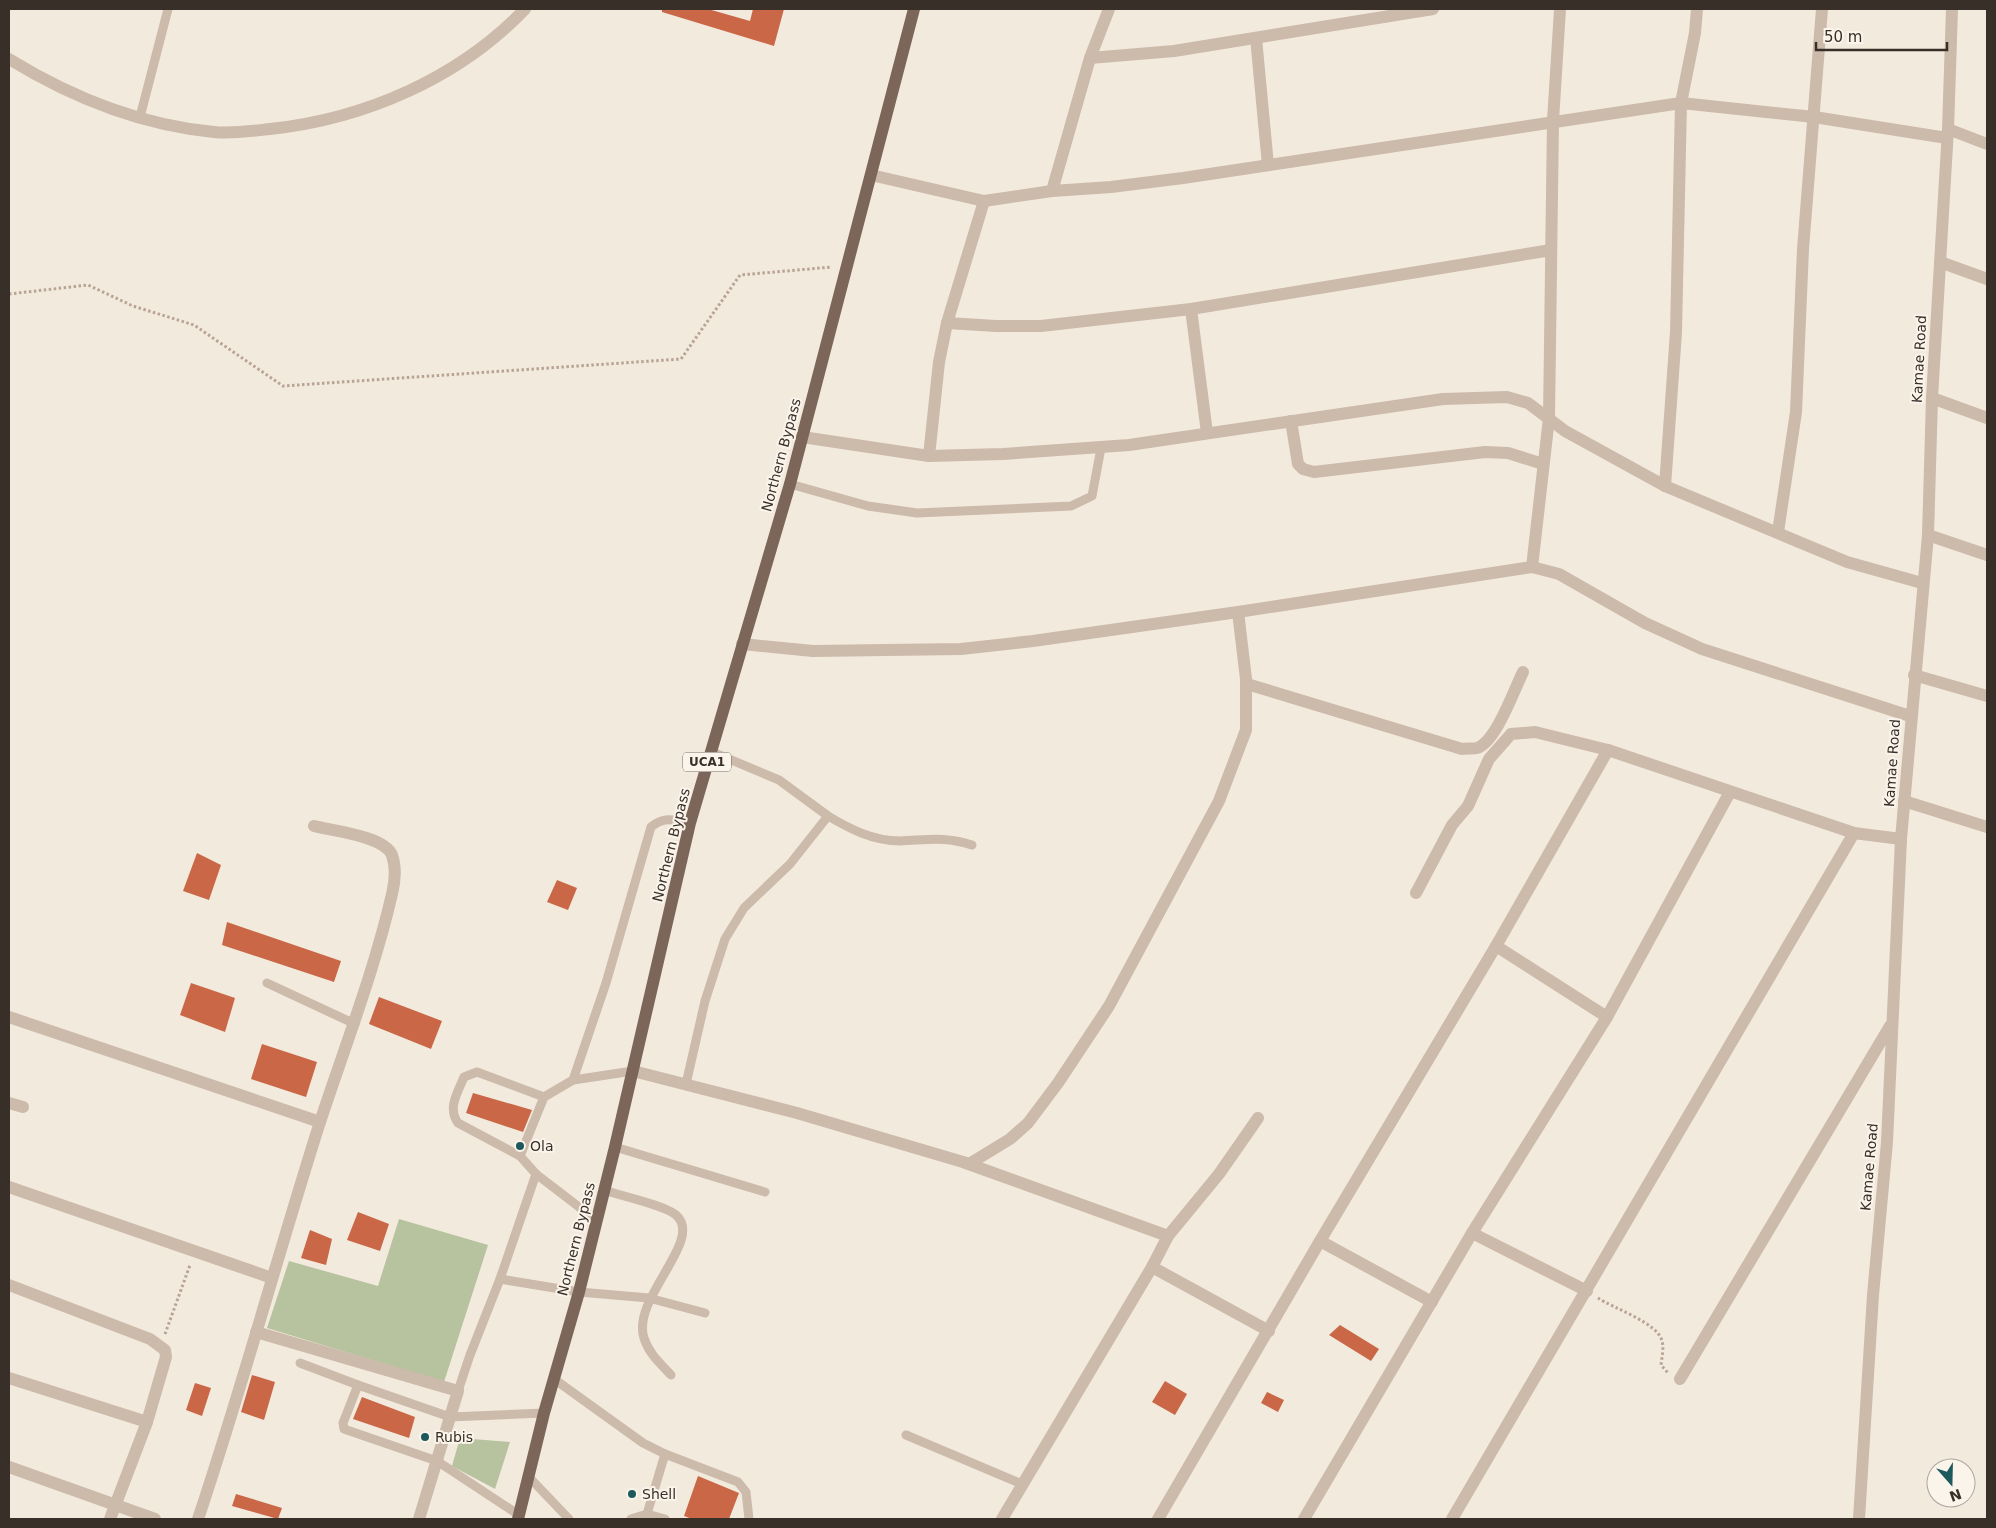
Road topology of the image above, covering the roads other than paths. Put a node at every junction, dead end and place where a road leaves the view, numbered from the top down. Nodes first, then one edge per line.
1 (168, 9) edge
2 (525, 9) edge
3 (914, 9) edge
4 (1109, 9) edge
5 (1433, 9) edge
6 (1560, 9) edge
7 (1697, 9) edge
8 (1822, 9) edge
9 (1952, 9) edge
10 (1256, 38) junction
11 (1090, 58) junction
12 (9, 59) edge
13 (1681, 103) junction
14 (140, 117) junction
15 (1814, 117) junction
16 (1553, 120) junction
17 (1948, 134) junction
18 (1987, 144) edge
19 (1268, 165) junction
20 (871, 174) junction
21 (1052, 191) junction
22 (984, 201) junction
23 (1551, 250) junction
24 (1940, 262) junction
25 (1987, 279) edge
26 (1191, 309) junction
27 (947, 323) junction
28 (1932, 398) junction
29 (1549, 418) junction
30 (1987, 418) edge
31 (1291, 421) junction
32 (1207, 432) junction
33 (802, 437) junction
34 (1100, 448) junction
35 (929, 456) junction
36 (1543, 464) junction
37 (790, 484) junction
38 (1666, 486) junction
39 (1778, 532) junction
40 (1928, 536) junction
41 (1987, 555) edge
42 (1532, 567) junction
43 (1922, 583) junction
44 (1238, 612) junction
45 (742, 644) junction
46 (1523, 672) dead end
47 (1914, 675) junction
48 (1247, 684) junction
49 (1987, 696) edge
50 (1910, 716) junction
51 (1608, 750) junction
52 (710, 751) junction
53 (1730, 792) junction
54 (1904, 801) junction
55 (828, 816) junction
56 (690, 823) junction
57 (314, 826) dead end
58 (1987, 827) edge
59 (1854, 833) junction
60 (1901, 839) junction
61 (972, 845) dead end
62 (1416, 893) dead end
63 (1496, 946) junction
64 (266, 983) dead end
65 (9, 1017) edge
66 (1607, 1017) junction
67 (355, 1024) junction
68 (1892, 1024) junction
69 (633, 1070) junction
70 (573, 1080) junction
71 (686, 1084) junction
72 (544, 1096) junction
73 (9, 1103) edge
74 (23, 1106) dead end
75 (1258, 1118) dead end
76 (320, 1122) junction
77 (615, 1147) junction
78 (520, 1156) junction
79 (969, 1164) junction
80 (536, 1174) junction
81 (9, 1187) edge
82 (604, 1190) junction
83 (765, 1192) dead end
84 (596, 1220) junction
85 (1472, 1233) junction
86 (1168, 1236) junction
87 (1320, 1241) junction
88 (1152, 1267) junction
89 (272, 1278) junction
90 (500, 1279) junction
91 (9, 1285) edge
92 (1587, 1291) junction
93 (579, 1292) junction
94 (649, 1298) junction
95 (1432, 1302) junction
96 (705, 1313) dead end
97 (1269, 1331) junction
98 (256, 1332) junction
99 (300, 1363) dead end
100 (671, 1375) dead end
101 (9, 1378) edge
102 (1680, 1378) road end
103 (554, 1379) junction
104 (358, 1385) junction
105 (458, 1391) junction
106 (544, 1413) junction
107 (450, 1417) junction
108 (147, 1422) junction
109 (906, 1435) dead end
110 (664, 1454) junction
111 (437, 1461) junction
112 (9, 1467) edge
113 (528, 1476) junction
114 (1022, 1484) junction
115 (115, 1504) junction
116 (647, 1514) junction
117 (519, 1517) edge
118 (110, 1519) edge
119 (155, 1519) edge
120 (198, 1519) edge
121 (419, 1519) edge
122 (569, 1519) edge
123 (631, 1519) edge
124 (665, 1519) edge
125 (749, 1519) edge
126 (1002, 1519) edge
127 (1158, 1519) edge
128 (1304, 1519) edge
129 (1452, 1519) edge
130 (1859, 1519) edge

1 - 14 lane
2 - 14 street
3 - 20 main road, Northern Bypass / UCA1
4 - 11 street
5 - 10 street
6 - 16 street
7 - 13 street
8 - 15 street
9 - 17 street, Kamae Road
10 - 11 street
10 - 19 street
11 - 21 street
12 - 14 street
13 - 15 street
13 - 16 street
13 - 38 street
15 - 17 street
15 - 39 street
16 - 19 street
16 - 23 street
17 - 18 street
17 - 24 street, Kamae Road
19 - 21 street
20 - 22 street
20 - 33 main road, Northern Bypass / UCA1
21 - 22 street
22 - 27 street
23 - 26 street
23 - 29 street
24 - 25 street
24 - 28 street, Kamae Road
26 - 27 street
26 - 32 street
27 - 35 street
28 - 30 street
28 - 40 street, Kamae Road
29 - 31 street
29 - 36 street
29 - 38 street
31 - 32 street
31 - 36 street
32 - 34 street
33 - 35 street
33 - 37 main road, Northern Bypass / UCA1
34 - 35 street
34 - 37 lane
36 - 42 street
37 - 45 main road, Northern Bypass / UCA1
38 - 39 street
39 - 43 street
40 - 41 street
40 - 43 street, Kamae Road
42 - 44 street
42 - 50 street
43 - 47 street, Kamae Road
44 - 45 street
44 - 48 street
45 - 52 main road, Northern Bypass / UCA1
46 - 48 street
47 - 49 street
47 - 50 street, Kamae Road
48 - 79 street
50 - 54 street, Kamae Road
51 - 53 street
51 - 62 street
51 - 63 street
52 - 55 lane
52 - 56 main road, Northern Bypass / UCA1
53 - 59 street
53 - 66 street
54 - 58 street
54 - 60 street, Kamae Road
55 - 61 lane
55 - 71 lane
56 - 69 main road, Northern Bypass / UCA1
56 - 70 lane
57 - 67 street
59 - 60 street
59 - 92 street
60 - 68 street, Kamae Road
63 - 66 street
63 - 87 street
64 - 67 lane
65 - 76 street
66 - 85 street
67 - 76 street
68 - 102 street
68 - 130 street, Kamae Road
69 - 70 lane
69 - 71 street
69 - 77 main road, Northern Bypass / UCA1
70 - 72 lane
71 - 79 street
72 - 78 lane
72 - 78 lane
73 - 74 street
75 - 86 street
76 - 89 street
77 - 82 main road, Northern Bypass / UCA1
77 - 83 lane
78 - 80 lane
79 - 86 street
80 - 84 lane
80 - 90 lane
81 - 89 street
82 - 84 main road, Northern Bypass / UCA1
82 - 94 lane
84 - 93 main road, Northern Bypass / UCA1
85 - 92 street
85 - 95 street
86 - 88 street
87 - 95 street
87 - 97 street
88 - 97 street
88 - 114 street
89 - 98 street
90 - 93 lane
90 - 105 lane
91 - 108 street
92 - 129 street
93 - 94 lane
93 - 103 main road, Northern Bypass / UCA1
94 - 96 lane
94 - 100 lane
95 - 128 street
97 - 127 street
98 - 105 street
98 - 120 street
99 - 104 lane
101 - 108 street
103 - 106 main road, Northern Bypass / UCA1
103 - 110 lane
104 - 107 lane
104 - 111 lane
105 - 107 street
106 - 107 lane
106 - 113 main road, Northern Bypass / UCA1
107 - 111 street
108 - 115 street
109 - 114 lane
110 - 116 lane
110 - 125 lane
111 - 117 lane
111 - 121 street
112 - 115 street
113 - 117 main road, Northern Bypass / UCA1
113 - 122 lane
114 - 126 street
115 - 118 street
115 - 119 street
116 - 123 lane
116 - 124 lane

